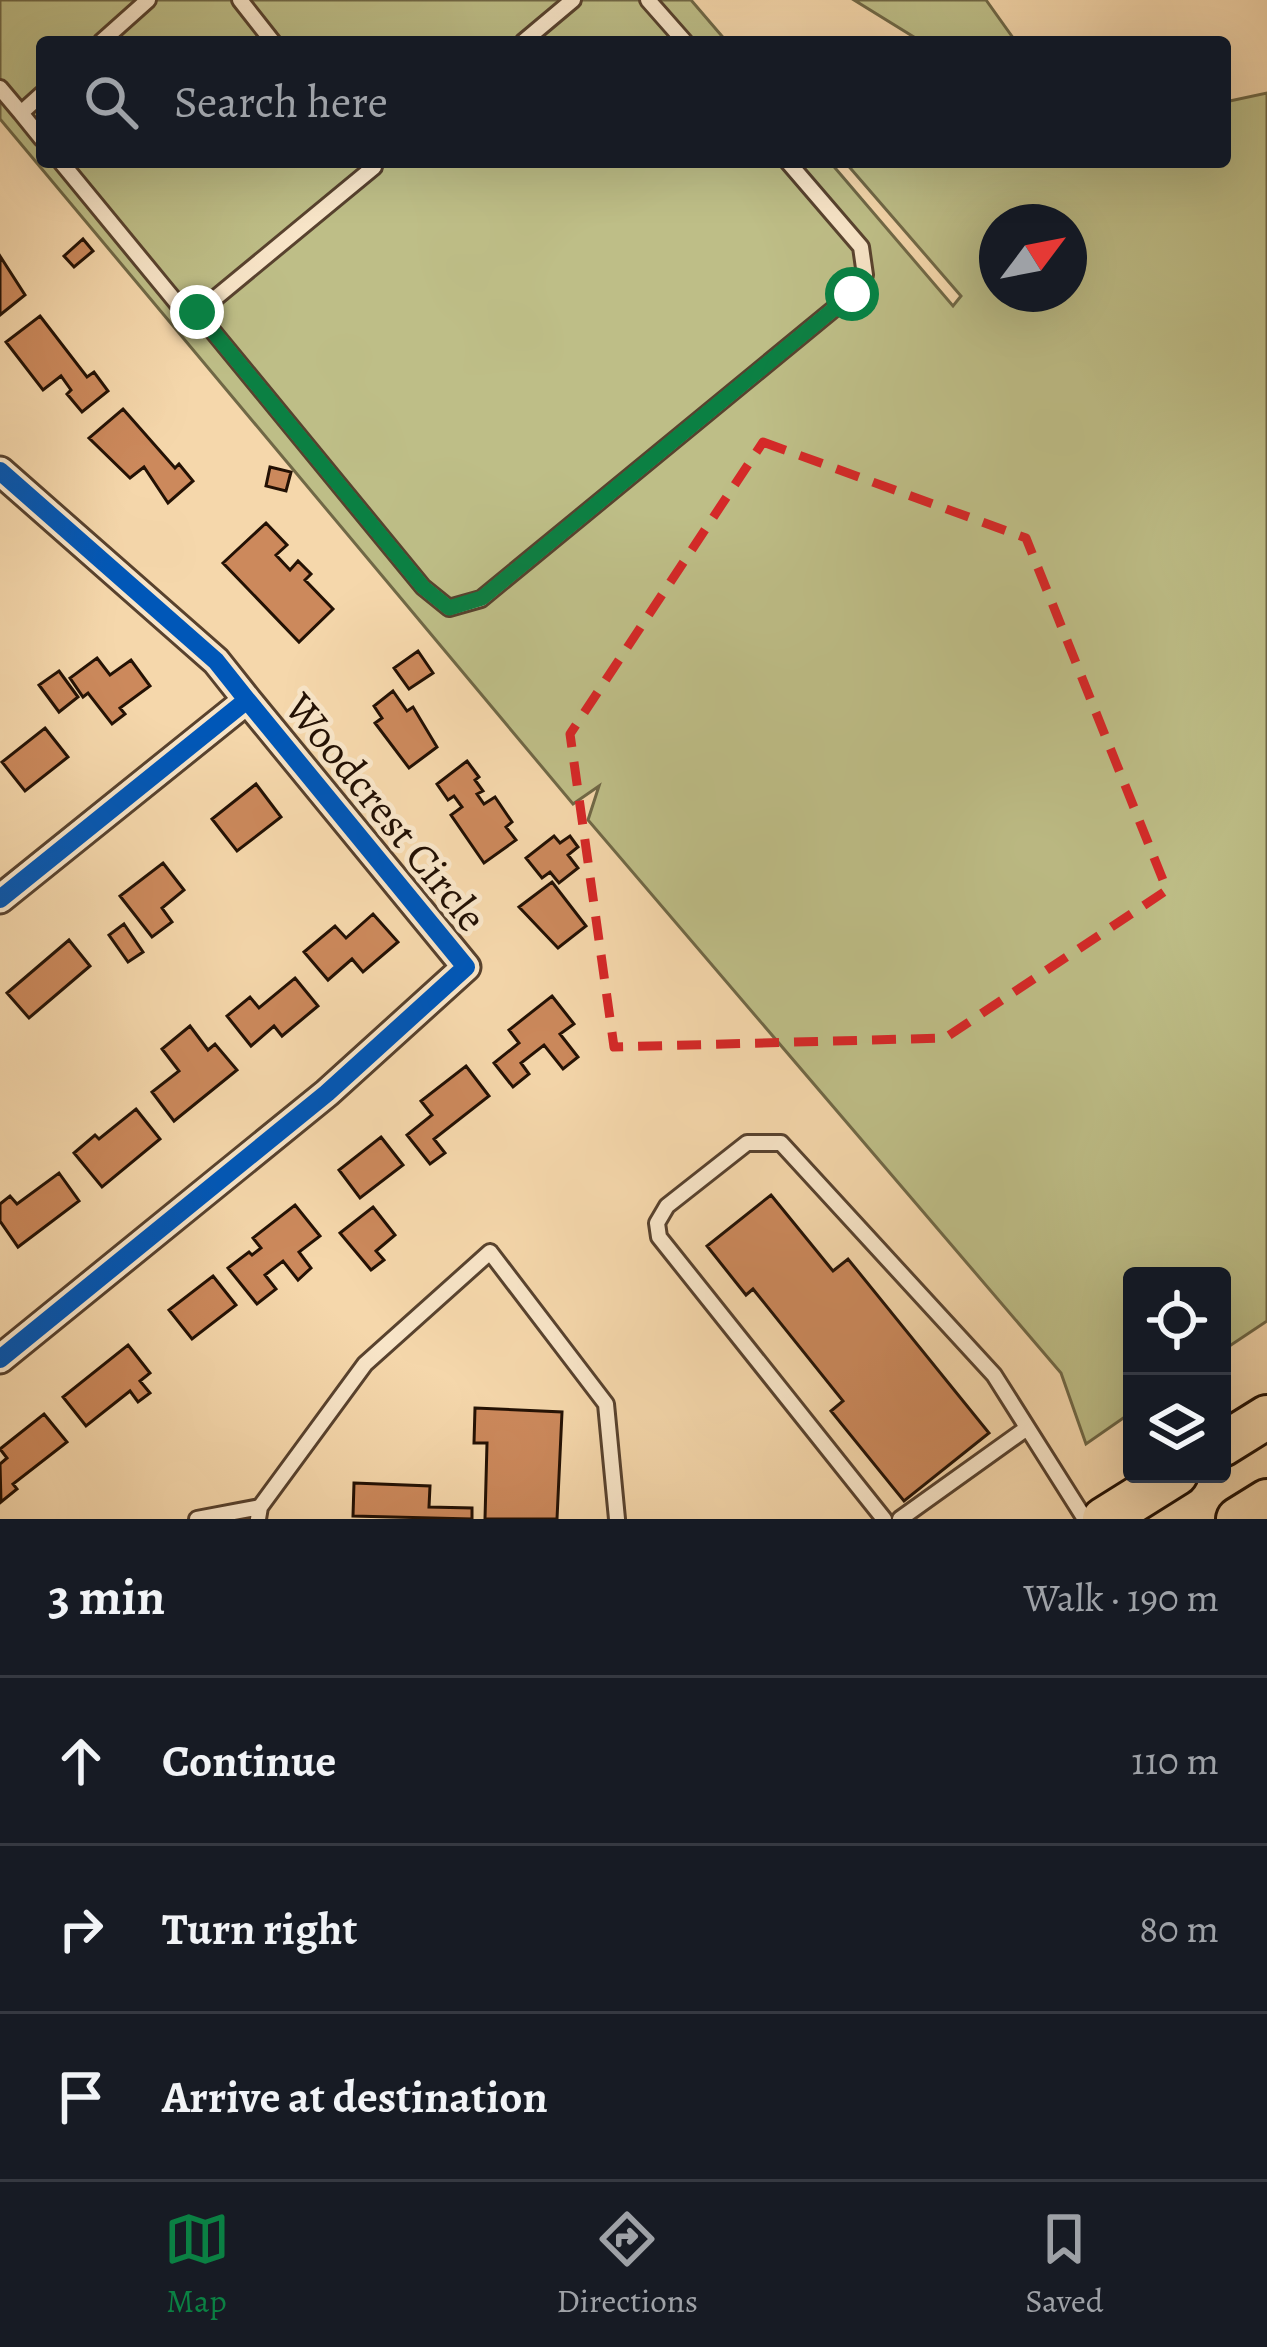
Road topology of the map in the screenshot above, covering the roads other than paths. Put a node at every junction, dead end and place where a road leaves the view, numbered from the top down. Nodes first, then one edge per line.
1 (148, 0) edge
2 (240, 0) edge
3 (573, 0) edge
4 (649, 0) edge
5 (108, 36) edge
6 (269, 36) edge
7 (530, 36) edge
8 (680, 36) edge
9 (0, 88) edge
10 (36, 99) edge
11 (21, 113) junction
12 (36, 132) edge
13 (66, 168) edge
14 (369, 168) edge
15 (793, 168) edge
16 (197, 312) junction
17 (0, 471) edge
18 (248, 700) junction
19 (0, 899) edge
20 (0, 1359) edge
21 (1267, 1417) edge
22 (1028, 1428) junction
23 (1231, 1439) edge
24 (1162, 1483) edge
25 (1267, 1501) edge
26 (259, 1513) edge
27 (197, 1519) edge
28 (617, 1519) edge
29 (884, 1519) edge
30 (900, 1519) edge
31 (1085, 1519) edge
32 (1104, 1519) edge
33 (1238, 1519) edge

1 - 5 lane
2 - 6 lane
3 - 7 lane
4 - 8 lane
9 - 11 lane
10 - 11 lane
11 - 12 lane
13 - 16 lane
14 - 16 lane
15 - 16 lane
17 - 18 street
18 - 19 street, Woodcrest Circle
18 - 20 street, Woodcrest Circle
21 - 23 main road
22 - 29 lane
22 - 30 lane
22 - 31 lane
24 - 32 main road
25 - 33 main road
26 - 27 lane
26 - 28 lane

